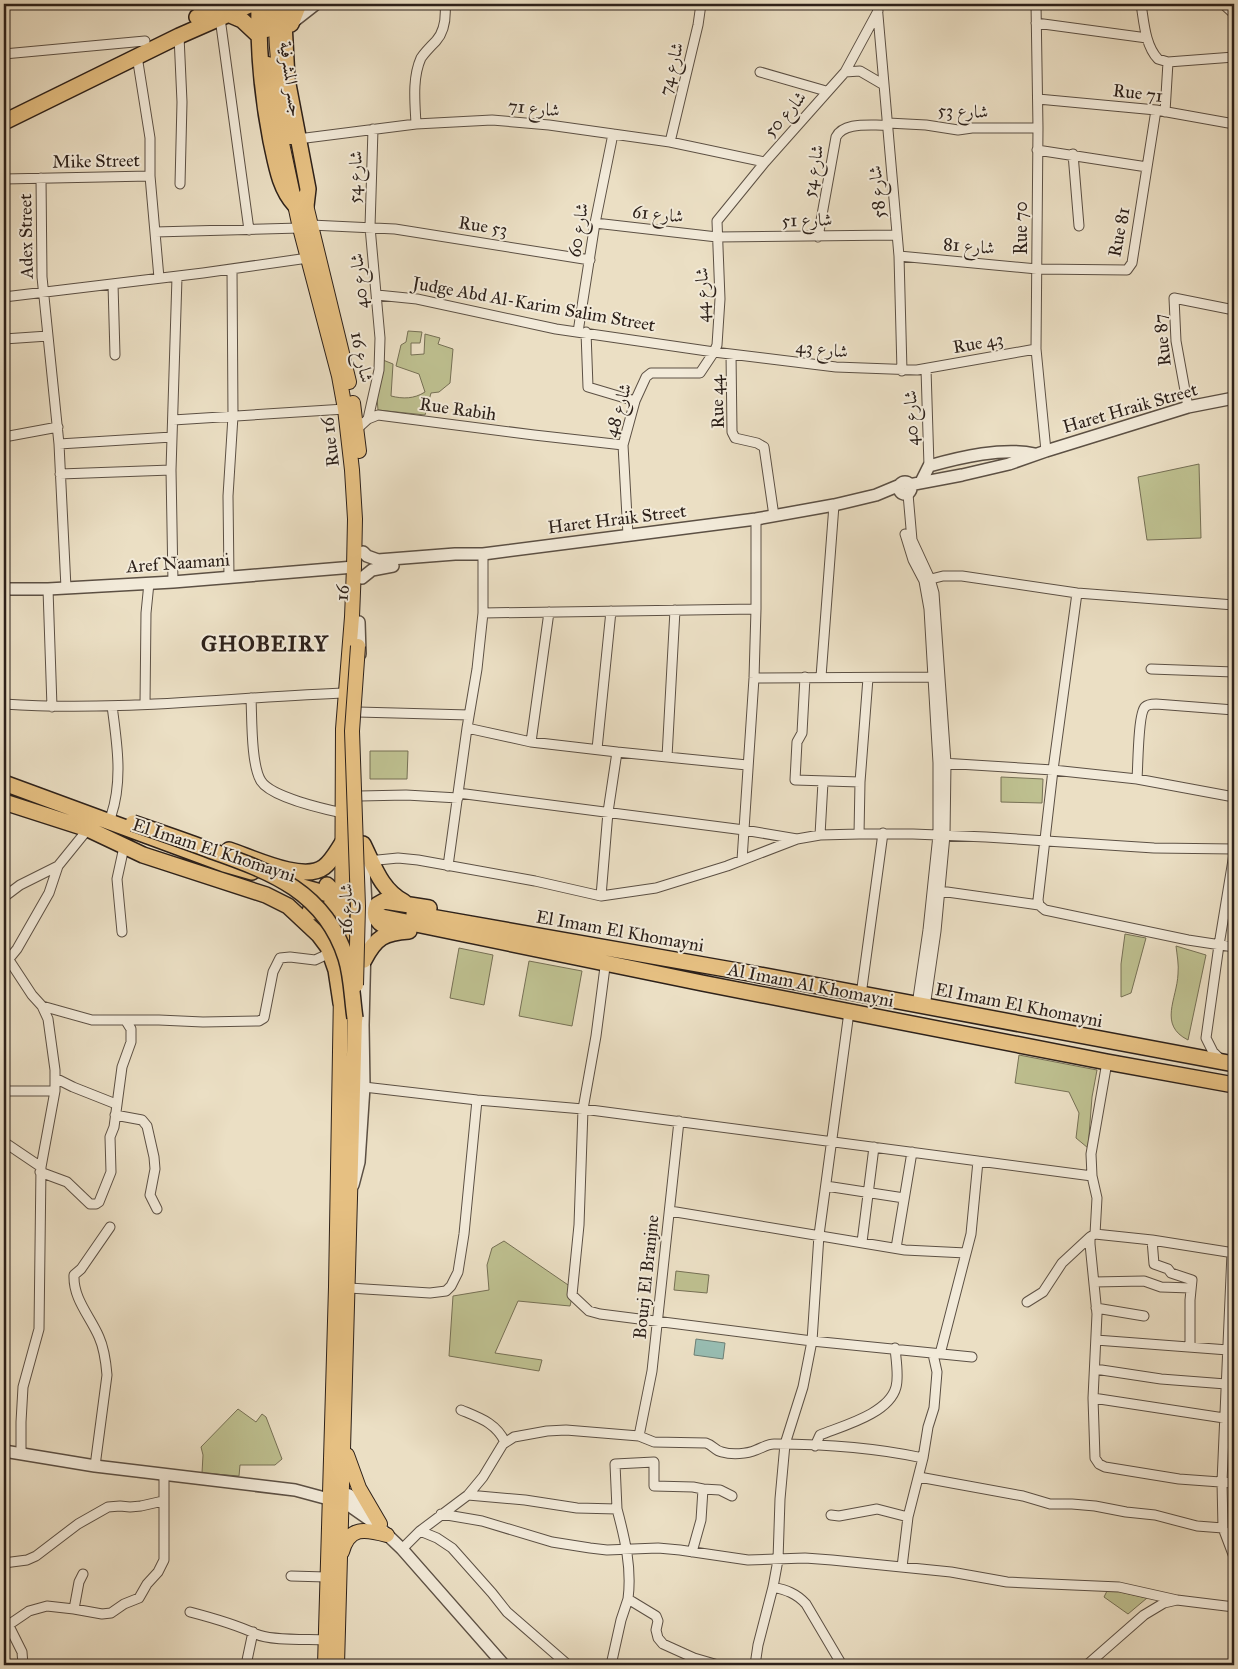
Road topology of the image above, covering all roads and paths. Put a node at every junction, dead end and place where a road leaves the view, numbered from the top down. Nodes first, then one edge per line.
1 (252, 4) edge
2 (259, 4) edge
3 (267, 4) edge
4 (276, 4) edge
5 (283, 4) edge
6 (299, 4) edge
7 (316, 4) edge
8 (445, 4) edge
9 (701, 4) edge
10 (1036, 4) edge
11 (1141, 4) edge
12 (1223, 4) edge
13 (877, 7) edge
14 (225, 12) edge
15 (1234, 14) edge
16 (1036, 23) junction
17 (288, 29) junction
18 (258, 35) junction
19 (179, 36) junction
20 (1147, 38) junction
21 (146, 41) junction
22 (4, 54) edge
23 (137, 56) junction
24 (1234, 57) edge
25 (1168, 62) junction
26 (760, 72) dead end
27 (844, 72) junction
28 (884, 85) junction
29 (826, 92) junction
30 (1038, 99) junction
31 (4, 111) edge
32 (1161, 111) junction
33 (4, 122) edge
34 (416, 124) junction
35 (888, 124) junction
36 (1234, 124) edge
37 (1038, 128) junction
38 (373, 129) junction
39 (613, 134) junction
40 (298, 138) junction
41 (670, 142) junction
42 (1037, 150) junction
43 (1073, 154) junction
44 (291, 159) junction
45 (764, 162) junction
46 (1147, 167) junction
47 (150, 176) junction
48 (41, 178) junction
49 (4, 179) edge
50 (180, 184) dead end
51 (301, 206) junction
52 (595, 223) junction
53 (306, 226) junction
54 (1079, 226) dead end
55 (370, 227) junction
56 (249, 230) junction
57 (155, 232) junction
58 (897, 235) junction
59 (717, 237) junction
60 (818, 237) junction
61 (899, 256) junction
62 (308, 258) junction
63 (590, 260) junction
64 (1037, 269) junction
65 (232, 270) junction
66 (177, 277) junction
67 (159, 278) junction
68 (113, 284) junction
69 (44, 292) junction
70 (377, 296) junction
71 (4, 297) edge
72 (1234, 310) edge
73 (582, 332) junction
74 (48, 336) junction
75 (4, 339) edge
76 (1036, 349) junction
77 (714, 352) junction
78 (732, 354) junction
79 (115, 355) dead end
80 (926, 369) junction
81 (902, 371) junction
82 (1234, 398) edge
83 (635, 401) junction
84 (349, 404) junction
85 (1188, 407) junction
86 (369, 408) junction
87 (378, 415) junction
88 (233, 416) junction
89 (173, 420) junction
90 (362, 424) junction
91 (58, 427) junction
92 (4, 437) edge
93 (172, 437) junction
94 (59, 444) junction
95 (623, 445) junction
96 (1042, 453) junction
97 (929, 466) junction
98 (171, 470) junction
99 (60, 474) junction
100 (921, 482) junction
101 (904, 490) junction
102 (834, 506) junction
103 (774, 516) junction
104 (756, 519) junction
105 (628, 535) junction
106 (363, 552) junction
107 (483, 554) junction
108 (417, 561) junction
109 (359, 571) junction
110 (229, 577) junction
111 (927, 580) junction
112 (173, 582) junction
113 (149, 583) junction
114 (66, 588) junction
115 (4, 589) edge
116 (48, 589) junction
117 (1077, 593) junction
118 (1234, 605) edge
119 (756, 609) junction
120 (675, 610) junction
121 (611, 611) junction
122 (549, 612) junction
123 (483, 614) junction
124 (359, 622) junction
125 (358, 646) joint
126 (1151, 669) dead end
127 (1234, 672) edge
128 (805, 677) junction
129 (821, 677) junction
130 (933, 677) junction
131 (754, 678) junction
132 (868, 678) junction
133 (346, 693) junction
134 (251, 698) junction
135 (4, 704) edge
136 (145, 704) junction
137 (112, 706) junction
138 (52, 707) junction
139 (1234, 710) edge
140 (358, 712) junction
141 (469, 715) junction
142 (467, 728) junction
143 (531, 742) junction
144 (596, 749) junction
145 (617, 752) junction
146 (667, 757) junction
147 (942, 763) junction
148 (748, 764) junction
149 (1053, 770) junction
150 (1137, 779) junction
151 (823, 782) junction
152 (860, 782) junction
153 (4, 783) edge
154 (342, 790) junction
155 (359, 791) junction
156 (458, 796) junction
157 (1234, 797) edge
158 (4, 802) edge
159 (608, 812) junction
160 (343, 813) junction
161 (105, 822) junction
162 (744, 830) junction
163 (882, 833) junction
164 (859, 834) junction
165 (942, 835) junction
166 (820, 836) junction
167 (797, 839) junction
168 (1044, 840) junction
169 (342, 842) junction
170 (363, 844) joint
171 (124, 847) junction
172 (1234, 849) edge
173 (1234, 854) edge
174 (742, 860) junction
175 (367, 861) junction
176 (58, 866) junction
177 (448, 866) junction
178 (291, 871) junction
179 (940, 891) junction
180 (266, 895) junction
181 (601, 896) junction
182 (4, 897) edge
183 (326, 899) dead end
184 (410, 905) junction
185 (1039, 905) junction
186 (382, 913) joint
187 (409, 931) junction
188 (122, 932) dead end
189 (1219, 945) junction
190 (596, 946) junction
191 (1234, 947) edge
192 (330, 953) junction
193 (364, 960) junction
194 (7, 963) edge
195 (605, 967) junction
196 (626, 967) junction
197 (749, 973) junction
198 (744, 990) junction
199 (861, 995) junction
200 (341, 1003) junction
201 (42, 1006) junction
202 (921, 1006) junction
203 (849, 1012) junction
204 (355, 1018) junction
205 (126, 1020) junction
206 (1074, 1035) junction
207 (1070, 1055) junction
208 (1107, 1062) junction
209 (1228, 1063) edge
210 (55, 1078) junction
211 (1234, 1085) edge
212 (364, 1087) junction
213 (4, 1091) edge
214 (55, 1091) junction
215 (477, 1100) junction
216 (116, 1104) junction
217 (583, 1109) junction
218 (115, 1114) junction
219 (679, 1121) junction
220 (831, 1140) junction
221 (4, 1142) edge
222 (874, 1147) junction
223 (912, 1152) junction
224 (978, 1161) junction
225 (41, 1169) junction
226 (1092, 1176) junction
227 (826, 1186) junction
228 (350, 1189) junction
229 (868, 1193) junction
230 (904, 1198) junction
231 (157, 1209) dead end
232 (670, 1211) junction
233 (110, 1227) dead end
234 (819, 1235) junction
235 (1092, 1235) junction
236 (1152, 1240) junction
237 (862, 1242) junction
238 (896, 1248) junction
239 (966, 1253) junction
240 (1233, 1253) edge
241 (1094, 1282) junction
242 (349, 1288) junction
243 (1192, 1288) junction
244 (1027, 1302) dead end
245 (1096, 1308) junction
246 (1232, 1312) edge
247 (1144, 1316) dead end
248 (659, 1320) junction
249 (1231, 1333) edge
250 (1096, 1340) junction
251 (812, 1341) junction
252 (1190, 1347) junction
253 (895, 1348) junction
254 (1228, 1350) junction
255 (937, 1354) junction
256 (972, 1357) dead end
257 (1094, 1369) junction
258 (1226, 1384) junction
259 (1093, 1398) junction
260 (1230, 1405) edge
261 (461, 1410) dead end
262 (1224, 1418) junction
263 (639, 1436) junction
264 (344, 1439) junction
265 (506, 1442) junction
266 (785, 1444) junction
267 (815, 1446) junction
268 (4, 1452) edge
269 (21, 1454) junction
270 (923, 1458) junction
271 (95, 1466) junction
272 (164, 1475) junction
273 (919, 1477) junction
274 (1222, 1482) junction
275 (1234, 1483) edge
276 (703, 1489) junction
277 (468, 1495) junction
278 (336, 1496) junction
279 (732, 1496) dead end
280 (163, 1501) junction
281 (617, 1509) junction
282 (441, 1514) junction
283 (830, 1515) dead end
284 (908, 1517) junction
285 (1223, 1529) junction
286 (386, 1532) junction
287 (420, 1532) junction
288 (1234, 1532) edge
289 (627, 1548) junction
290 (402, 1549) junction
291 (692, 1552) junction
292 (1234, 1557) edge
293 (778, 1560) junction
294 (340, 1562) junction
295 (4, 1563) edge
296 (902, 1567) junction
297 (83, 1574) dead end
298 (291, 1576) dead end
299 (326, 1577) junction
300 (773, 1587) junction
301 (628, 1599) junction
302 (1177, 1600) junction
303 (1234, 1607) edge
304 (74, 1608) junction
305 (190, 1612) dead end
306 (6, 1626) edge
307 (253, 1632) junction
308 (326, 1640) junction
309 (23, 1665) edge
310 (246, 1665) edge
311 (325, 1665) edge
312 (337, 1665) edge
313 (504, 1665) edge
314 (568, 1665) edge
315 (612, 1665) edge
316 (718, 1665) edge
317 (755, 1665) edge
318 (842, 1665) edge
319 (1089, 1665) edge

1 - 14 highway
2 - 18 highway
3 - 44 main road, جسر المشرفية
4 - 44 main road, جسر المشرفية
5 - 17 highway
6 - 17 highway
7 - 17 street
8 - 34 street
9 - 41 street, شارع 74
10 - 16 street, Rue 70
11 - 20 street
12 - 15 street
13 - 27 street, شارع 50
13 - 28 street, شارع 58
14 - 18 highway
14 - 19 highway
14 - 21 highway
14 - 56 street
16 - 20 street
16 - 30 street, Rue 70
17 - 40 highway
18 - 51 highway
19 - 23 highway
19 - 50 street
20 - 25 street
21 - 22 street
21 - 31 highway
23 - 33 highway
23 - 47 street
24 - 25 street
25 - 32 street, Rue 81
26 - 29 street
27 - 28 street
27 - 29 street, شارع 50
28 - 35 street, شارع 58
29 - 45 street, شارع 50
30 - 32 street, Rue 71
30 - 37 street, Rue 70
32 - 36 street, Rue 71
32 - 46 street, Rue 81
34 - 38 street, شارع 71
34 - 39 street, شارع 71
35 - 37 street, شارع 53
35 - 58 street, شارع 58
35 - 60 street, شارع 54
37 - 42 street, Rue 70
38 - 40 street, شارع 71
38 - 55 street, شارع 54
39 - 41 street, شارع 71
39 - 52 street, شارع 60
40 - 51 highway
41 - 45 street, شارع 71
42 - 43 street
42 - 64 street, Rue 70
43 - 46 street
43 - 54 street
44 - 51 main road
45 - 59 street, شارع 50
46 - 64 street, Rue 81
47 - 48 street, Mike Street
47 - 57 street
48 - 49 street, Mike Street
48 - 69 street, Adex Street
51 - 53 main road
52 - 59 street, شارع 61
52 - 63 street, شارع 60
53 - 55 street, شارع 40
53 - 56 street, شارع 40
53 - 62 main road, Rue 16
53 - 84 main road, شارع 16
55 - 63 street, Rue 53
55 - 70 street, شارع 40
56 - 57 street, شارع 40
57 - 67 street
58 - 60 street, شارع 51
58 - 61 street, شارع 58
59 - 60 street, شارع 51
59 - 77 street, شارع 44
61 - 64 street, شارع 81
61 - 81 street, شارع 58
62 - 65 street
62 - 84 main road, Rue 16
63 - 73 street, شارع 60
64 - 76 street, Rue 70
65 - 66 street
65 - 88 street
66 - 67 street
66 - 89 street
67 - 68 street
68 - 69 street
68 - 79 street
69 - 71 street
69 - 74 street, Adex Street
70 - 73 street, Judge Abd Al-Karim Salim Street
70 - 86 street, شارع 40
72 - 85 street, Rue 87
73 - 77 street, Judge Abd Al-Karim Salim Street
73 - 83 street, شارع 60
74 - 75 street
74 - 91 street, Adex Street
76 - 80 street, Rue 43
76 - 96 street, Rue 70
77 - 78 street, شارع 43
77 - 83 street, شارع 48
78 - 81 street, شارع 43
78 - 103 street, Rue 44
80 - 81 street, شارع 43
80 - 97 street, شارع 40
82 - 85 street, Haret Hraik Street
83 - 95 street, شارع 48
84 - 86 street
84 - 88 street
84 - 90 main road, شارع 16
84 - 109 main road, Rue 16
85 - 96 street, Haret Hraik Street
86 - 87 street
86 - 90 street, شارع 40
87 - 90 street, Rue Rabih
87 - 95 street, Rue Rabih
88 - 89 street
88 - 110 street
89 - 93 street
90 - 106 main road, شارع 16
91 - 92 street
91 - 94 street, Adex Street
93 - 94 street
93 - 98 street
94 - 99 street, Adex Street
95 - 105 street, شارع 48
96 - 97 street, Haret Hraik Street
96 - 100 street, Haret Hraik Street
97 - 100 street
98 - 99 street
98 - 112 street
99 - 114 street, Adex Street
100 - 101 street, Haret Hraik Street
101 - 102 street, Haret Hraik Street
101 - 111 street
102 - 103 street, Haret Hraik Street
102 - 129 street
103 - 104 street, Haret Hraik Street
104 - 105 street, Haret Hraik Street
104 - 119 street
105 - 107 street, Haret Hraik Street
106 - 108 street
106 - 109 main road, شارع 16
107 - 108 street, Haret Hraik Street
107 - 123 street
108 - 109 street
109 - 110 street, Aref Naamani
109 - 124 main road, 16
109 - 133 main road, شارع 16
110 - 112 street, Aref Naamani
111 - 117 street
111 - 130 street
111 - 147 street
112 - 113 street, Aref Naamani
113 - 114 street, Aref Naamani
113 - 136 street
114 - 116 street, Aref Naamani
115 - 116 street, Aref Naamani
116 - 138 street
117 - 118 street
117 - 149 street
119 - 120 street
119 - 131 street
120 - 121 street
120 - 146 street
121 - 122 street
121 - 144 street
122 - 123 street
122 - 143 street
123 - 141 street
124 - 125 main road, 16
124 - 140 street
125 - 204 main road, شارع 16, bridge
126 - 127 street
128 - 129 street
128 - 131 street
128 - 151 street
129 - 132 street
130 - 132 street
130 - 147 street
131 - 148 street
132 - 152 street
133 - 134 street
133 - 154 main road, شارع 16
134 - 136 street
134 - 160 street
135 - 138 street
136 - 137 street
137 - 138 street
137 - 161 street
139 - 150 street
140 - 141 street
140 - 155 street
141 - 142 street
142 - 143 street
142 - 156 street
143 - 144 street
144 - 145 street
145 - 146 street
145 - 159 street
146 - 148 street
147 - 149 street
147 - 165 street
148 - 162 street
149 - 150 street
149 - 168 street
150 - 157 street
151 - 152 street
151 - 166 street
152 - 164 street
153 - 161 highway
154 - 155 main road
154 - 160 main road, شارع 16
155 - 156 street
155 - 170 street
156 - 159 street
156 - 177 street
158 - 161 highway
159 - 162 street
159 - 181 street
160 - 169 main road, شارع 16
161 - 171 highway
161 - 176 street
161 - 178 highway
161 - 183 highway, El Imam El Khomayni
161 - 204 highway, bridge
162 - 167 street
162 - 174 street
163 - 164 street
163 - 165 street
163 - 199 street
164 - 166 street
165 - 168 street
165 - 179 street
165 - 202 street
166 - 167 street
167 - 174 street
168 - 172 street
168 - 185 street
169 - 178 highway
169 - 200 main road, شارع 16
170 - 175 highway
171 - 180 highway
171 - 188 street
173 - 189 street
174 - 181 street
175 - 177 street
175 - 184 highway
175 - 193 street, شارع 16
176 - 182 street
176 - 194 street
177 - 181 street
178 - 180 highway
179 - 185 street
179 - 202 street
180 - 192 highway
184 - 187 highway
184 - 190 highway
185 - 189 street
186 - 190 highway, El Imam El Khomayni
186 - 196 highway, Al Imam Al Khomayni
187 - 193 highway
187 - 195 highway
189 - 191 street
189 - 209 street
190 - 197 highway, El Imam El Khomayni
192 - 200 highway
192 - 205 street
193 - 212 street, شارع 16
194 - 201 street
195 - 196 highway
195 - 217 street
196 - 198 highway, Al Imam Al Khomayni
197 - 198 highway
197 - 199 highway, El Imam El Khomayni
198 - 203 highway, Al Imam Al Khomayni
199 - 202 highway, El Imam El Khomayni
200 - 278 main road, شارع 16
201 - 205 street
201 - 210 street
202 - 206 highway, El Imam El Khomayni
203 - 207 highway, Al Imam Al Khomayni
203 - 220 street
204 - 228 main road, شارع 16
205 - 216 street
206 - 207 highway
206 - 209 highway, El Imam El Khomayni
207 - 208 highway, Al Imam Al Khomayni
208 - 211 highway, Al Imam Al Khomayni
208 - 226 street
210 - 214 street
210 - 216 street
212 - 215 street
212 - 228 street, شارع 16
213 - 214 street
214 - 225 street
215 - 217 street
215 - 242 street
216 - 218 street
217 - 219 street
217 - 248 street
218 - 225 street
218 - 231 street
219 - 220 street
219 - 232 street, Bourj El Branjne
220 - 222 street
220 - 227 street
221 - 225 street
222 - 223 street
222 - 229 street
223 - 224 street
223 - 230 street
224 - 226 street
224 - 239 street
225 - 269 street
226 - 235 street
227 - 229 street
227 - 234 street
228 - 242 main road, شارع 16
229 - 230 street
229 - 237 street
230 - 238 street
232 - 234 street
232 - 248 street, Bourj El Branjne
233 - 271 street
234 - 237 street
234 - 251 street
235 - 236 street
235 - 241 street
235 - 244 street
236 - 240 street
236 - 243 street
237 - 238 street
238 - 239 street
239 - 255 street
240 - 246 street
241 - 243 street
241 - 245 street
242 - 264 main road, شارع 16
243 - 252 street
245 - 247 street
245 - 250 street
246 - 249 street
248 - 251 street
248 - 263 street, Bourj El Branjne
249 - 254 street
250 - 252 street
250 - 257 street
251 - 253 street
251 - 266 street
252 - 254 street
253 - 255 street
253 - 267 street
254 - 258 street
255 - 256 street
255 - 270 street
257 - 258 street
257 - 259 street
258 - 260 street
259 - 262 street
259 - 274 street
260 - 262 street
261 - 265 street
262 - 274 street
263 - 265 street
263 - 266 street
264 - 278 main road, شارع 16
264 - 286 main road
265 - 277 street
266 - 267 street
266 - 293 street
267 - 270 street
268 - 269 street
269 - 271 street
270 - 273 street
271 - 272 street
272 - 278 street
272 - 280 street
273 - 284 street
273 - 285 street
274 - 275 street
274 - 285 street
276 - 279 street
276 - 281 street
276 - 291 street
277 - 281 street
277 - 282 street
278 - 286 street
278 - 294 main road
278 - 299 main road
280 - 295 street
280 - 304 street
281 - 289 street
282 - 287 street
282 - 289 street
283 - 284 street
284 - 296 street
285 - 288 street
285 - 292 street
286 - 290 street
286 - 294 main road
287 - 290 street
287 - 314 street
289 - 291 street
289 - 301 street
290 - 313 street
291 - 293 street
293 - 296 street
293 - 300 street
294 - 312 main road
296 - 302 street
297 - 304 street
298 - 299 street
299 - 308 main road
300 - 317 street
300 - 318 street
301 - 315 street
301 - 316 street
302 - 303 street
302 - 319 street
304 - 306 street
305 - 307 street
306 - 309 street
307 - 308 street
307 - 310 street
308 - 311 main road

